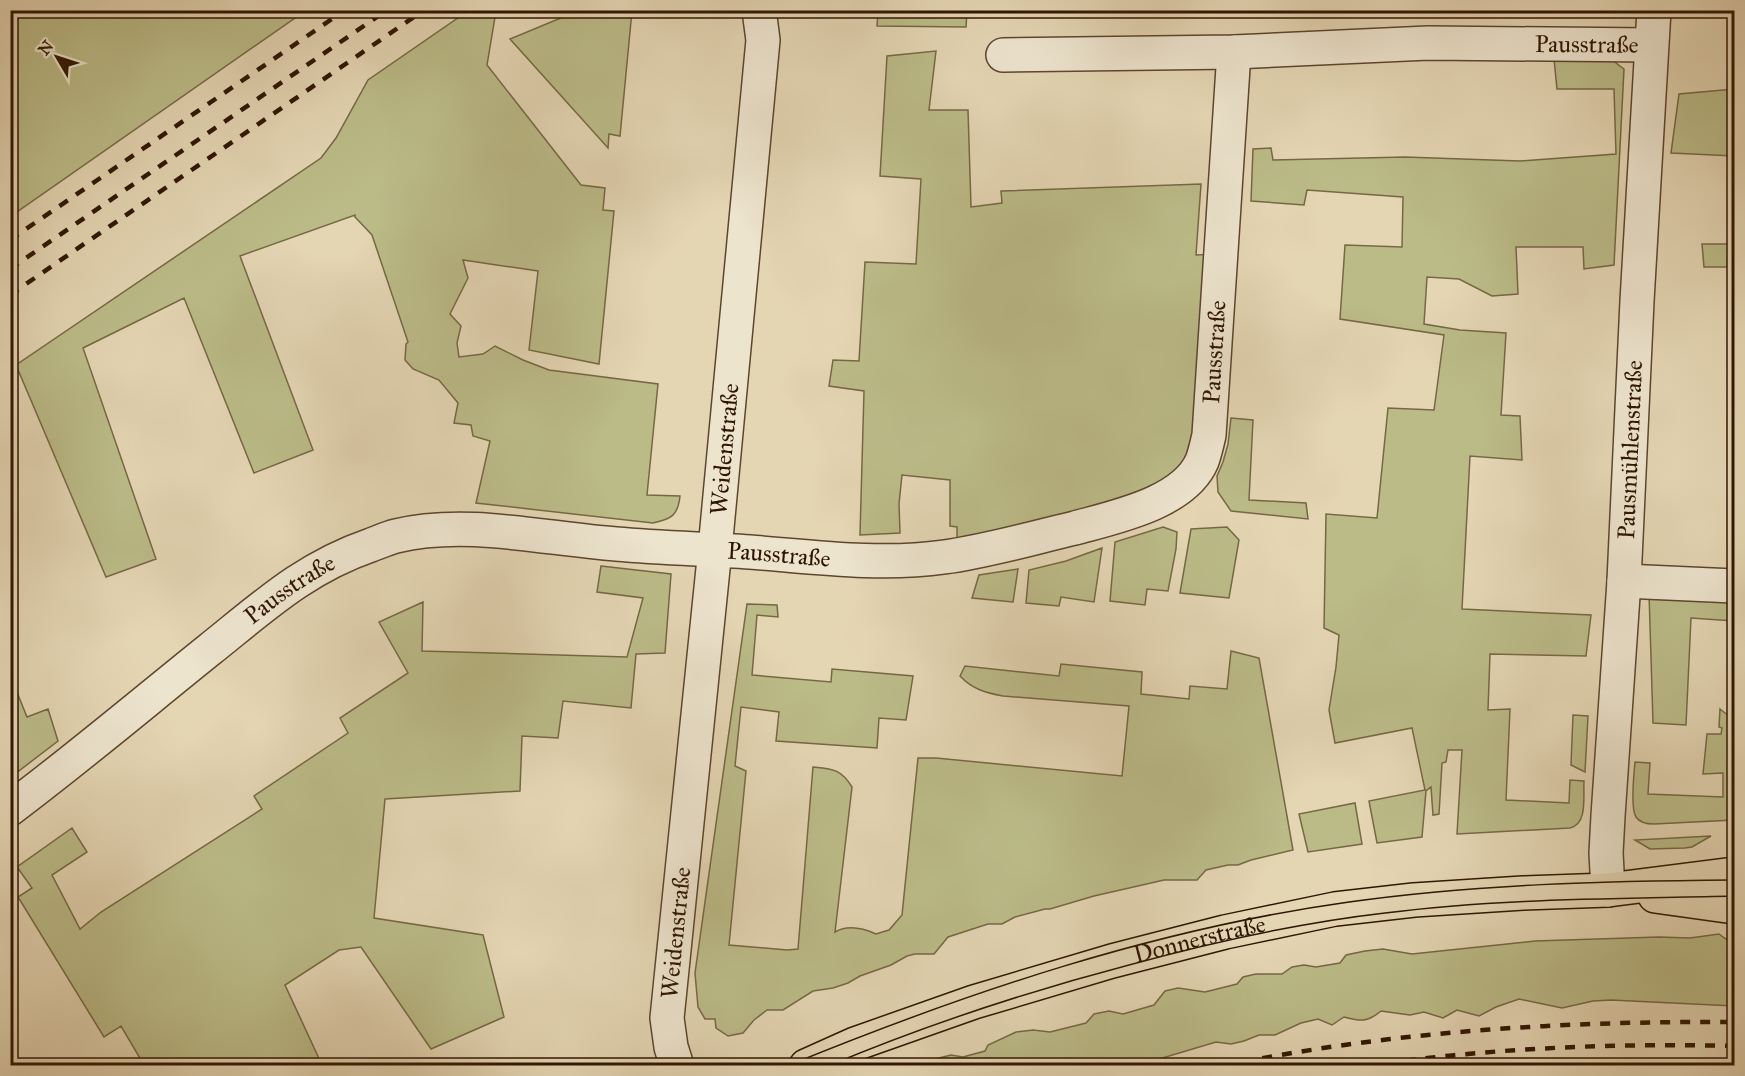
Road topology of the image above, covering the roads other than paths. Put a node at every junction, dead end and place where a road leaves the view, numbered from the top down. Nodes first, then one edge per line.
1 (759, 10) edge
2 (1654, 10) edge
3 (1651, 45) junction
4 (1234, 52) junction
5 (1003, 55) dead end
6 (715, 549) junction
7 (1624, 581) junction
8 (1734, 586) edge
9 (10, 809) edge
10 (1734, 874) edge
11 (1608, 890) junction
12 (1734, 907) edge
13 (677, 1065) edge
14 (806, 1065) edge

1 - 6 street, Weidenstraße
2 - 3 street, Pausmühlenstraße
3 - 4 street, Pausstraße
3 - 7 street, Pausmühlenstraße
4 - 5 street, Pausstraße
4 - 6 street, Pausstraße
6 - 9 street, Pausstraße
6 - 13 street, Weidenstraße
7 - 8 street
7 - 11 street, Pausmühlenstraße
10 - 11 main road, Donnerstraße
11 - 12 main road, Donnerstraße
11 - 14 main road, Donnerstraße

